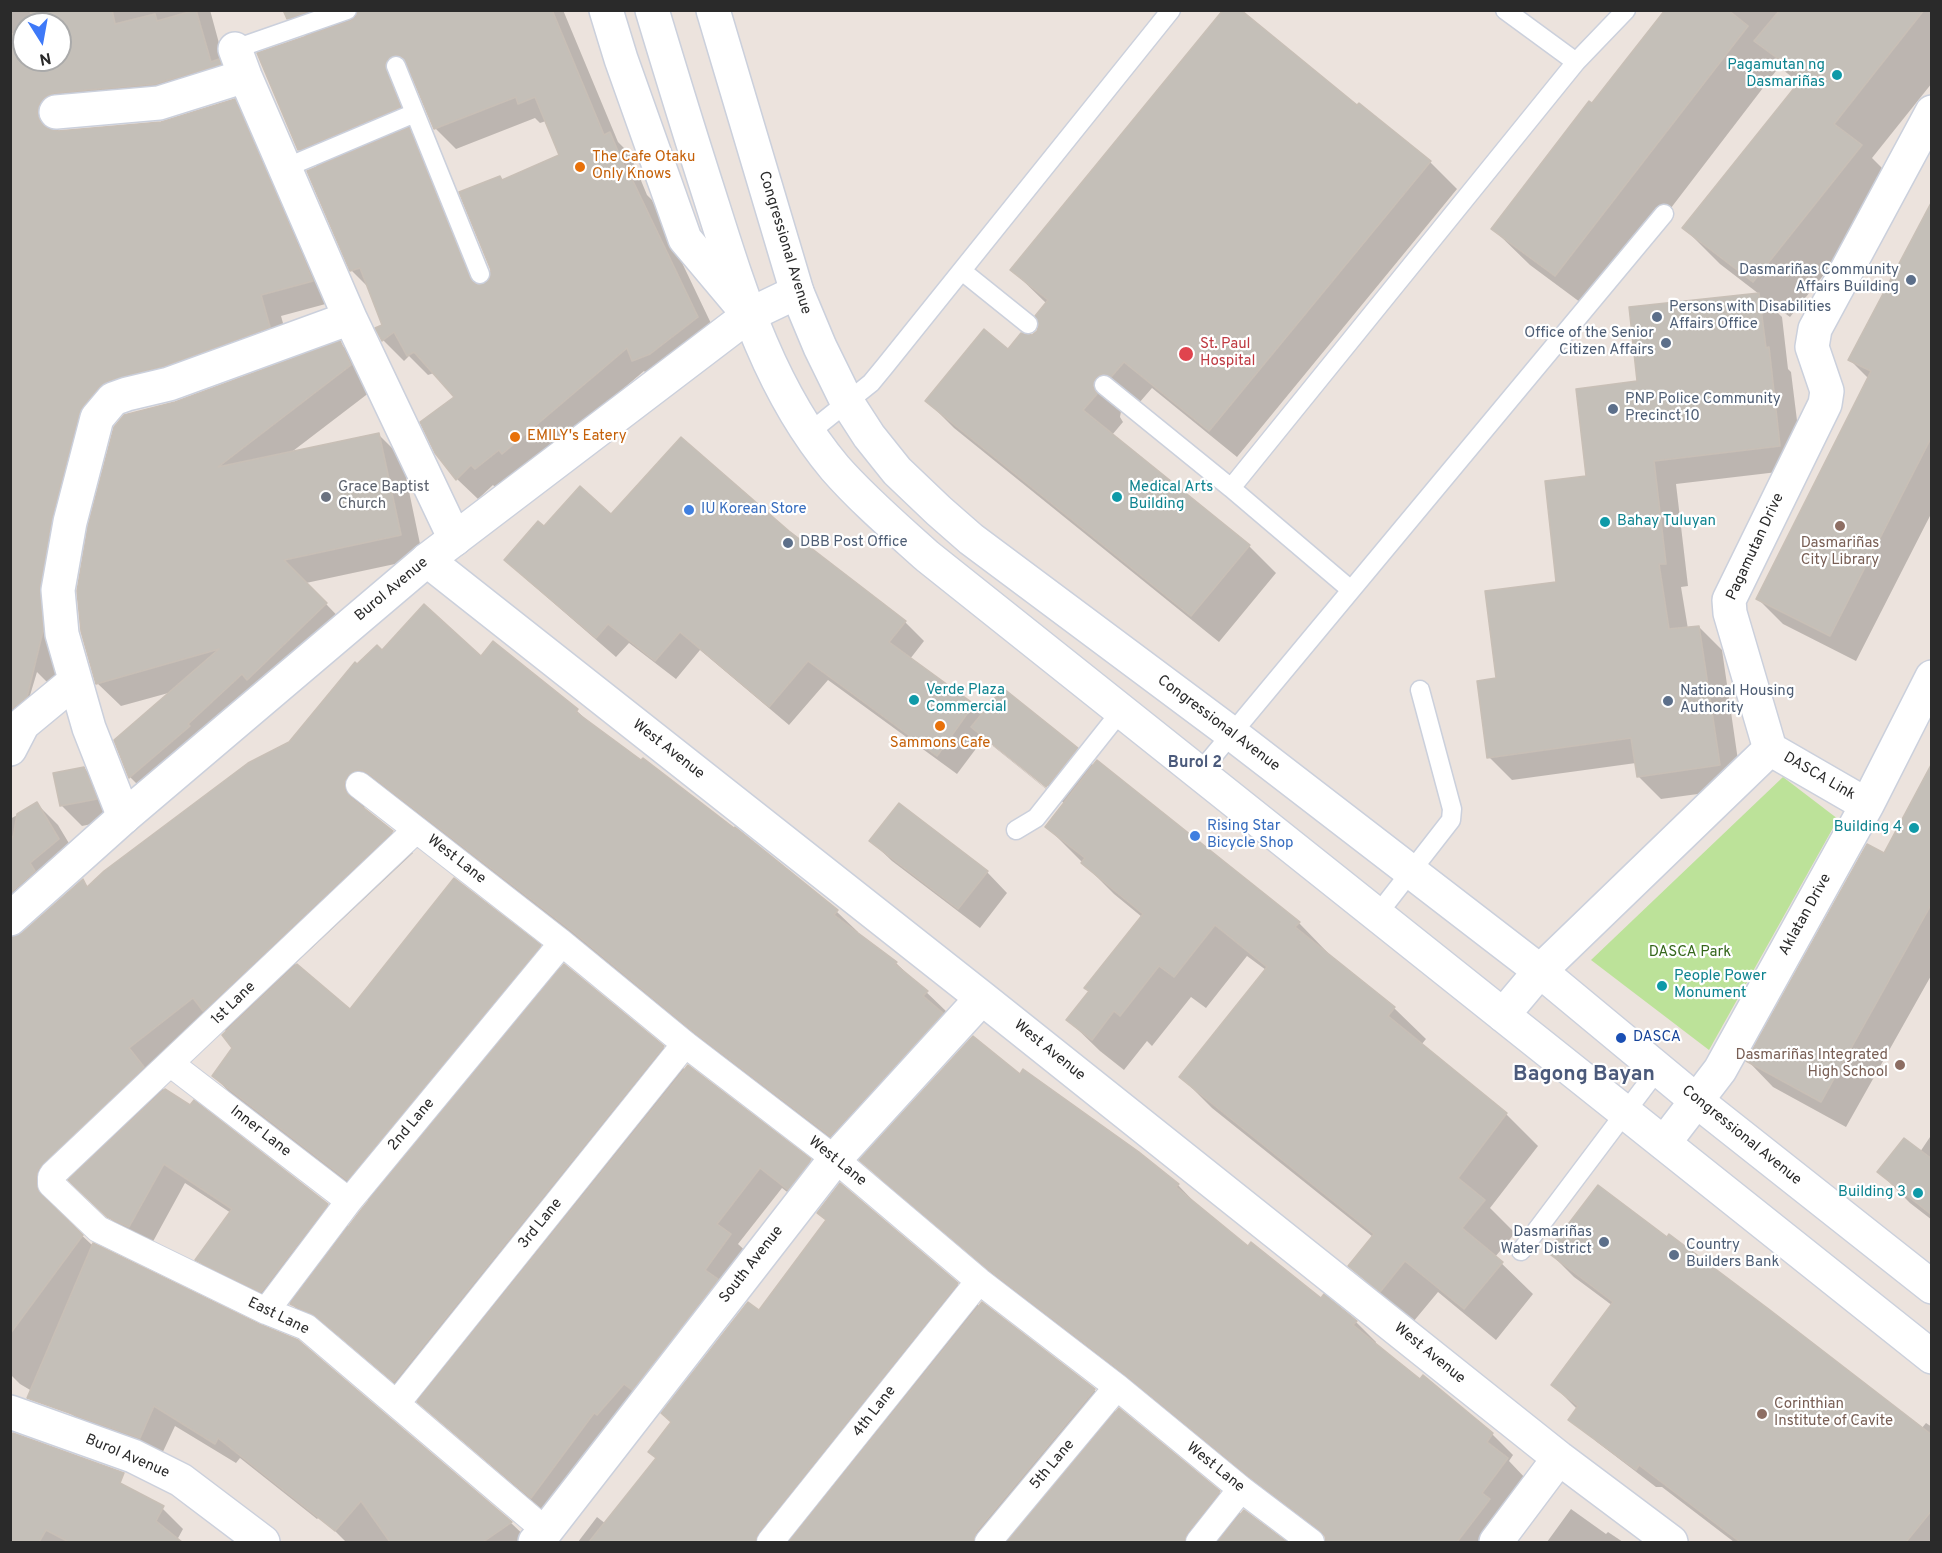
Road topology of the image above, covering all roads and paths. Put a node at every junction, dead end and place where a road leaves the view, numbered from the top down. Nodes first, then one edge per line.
1 (347, 10) edge
2 (606, 10) edge
3 (652, 10) edge
4 (713, 10) edge
5 (1171, 10) edge
6 (1505, 10) edge
7 (1626, 10) edge
8 (240, 62) junction
9 (1576, 62) junction
10 (396, 66) dead end
11 (56, 112) dead end
12 (1932, 112) edge
13 (415, 113) junction
14 (285, 168) junction
15 (1664, 214) dead end
16 (962, 271) junction
17 (480, 274) dead end
18 (797, 292) junction
19 (749, 315) junction
20 (350, 318) junction
21 (1029, 324) dead end
22 (1104, 385) dead end
23 (847, 402) junction
24 (810, 432) junction
25 (1231, 488) junction
26 (455, 539) junction
27 (427, 560) junction
28 (1351, 590) junction
29 (1932, 677) edge
30 (75, 681) junction
31 (1420, 690) dead end
32 (1121, 711) junction
33 (1231, 733) junction
34 (10, 749) edge
35 (1770, 749) junction
36 (1199, 773) junction
37 (359, 785) dead end
38 (1867, 805) junction
39 (124, 817) junction
40 (416, 830) junction
41 (1016, 830) dead end
42 (1411, 872) junction
43 (1377, 915) junction
44 (10, 919) edge
45 (562, 943) junction
46 (1540, 971) junction
47 (982, 998) junction
48 (1503, 1015) junction
49 (686, 1044) junction
50 (171, 1064) junction
51 (1658, 1069) junction
52 (1698, 1102) junction
53 (1625, 1112) junction
54 (1664, 1143) junction
55 (835, 1159) junction
56 (51, 1177) joint
57 (349, 1201) junction
58 (1521, 1251) dead end
59 (979, 1281) junction
60 (1932, 1287) edge
61 (266, 1311) junction
62 (1932, 1358) edge
63 (1117, 1387) junction
64 (397, 1403) junction
65 (10, 1412) edge
66 (1560, 1458) junction
67 (1241, 1490) junction
68 (540, 1537) edge
69 (263, 1542) edge
70 (770, 1542) edge
71 (988, 1542) edge
72 (1199, 1542) edge
73 (1311, 1542) edge
74 (1496, 1542) edge
75 (1671, 1542) edge

1 - 8 lane
2 - 19 street
3 - 19 street
4 - 18 street, Congressional Avenue
5 - 16 lane
6 - 9 lane
7 - 9 lane
8 - 11 street
8 - 14 street
9 - 25 lane
10 - 13 lane
12 - 35 street, Pagamutan Drive
13 - 14 lane
13 - 17 lane
14 - 20 street
15 - 28 lane
16 - 21 lane
16 - 23 lane
18 - 19 street, Burol Avenue
18 - 23 street, Congressional Avenue
19 - 24 street
19 - 26 street, Burol Avenue
20 - 26 street
20 - 30 street
22 - 25 lane
23 - 24 lane
23 - 33 street, Congressional Avenue
24 - 32 street
25 - 28 lane
26 - 27 street, Burol Avenue
27 - 39 street, Burol Avenue
27 - 47 street, West Avenue
28 - 33 lane
29 - 38 street, Aklatan Drive
30 - 34 street
30 - 39 street
31 - 42 lane
32 - 36 street
32 - 41 lane
33 - 36 lane
33 - 42 street, Congressional Avenue
35 - 38 street, DASCA Link
35 - 46 street
36 - 43 street
37 - 40 street, West Lane
38 - 52 street, Aklatan Drive
39 - 44 street, Burol Avenue
40 - 45 street, West Lane
40 - 50 street, 1st Lane
42 - 43 lane
42 - 46 street, Congressional Avenue
43 - 48 street
45 - 49 street, West Lane
45 - 57 street, 2nd Lane
46 - 48 street
46 - 51 street, Congressional Avenue
47 - 55 street, South Avenue
47 - 66 street, West Avenue
48 - 53 street
49 - 55 street, West Lane
49 - 64 street, 3rd Lane
50 - 56 street, 1st Lane
50 - 57 street, Inner Lane
51 - 52 street, Congressional Avenue
51 - 53 lane
52 - 54 street, Aklatan Drive
52 - 60 street, Congressional Avenue
53 - 54 street
53 - 58 lane
54 - 62 street
55 - 59 street, West Lane
55 - 68 street, South Avenue
56 - 61 street, East Lane
57 - 61 street, 2nd Lane
59 - 63 street, West Lane
59 - 70 street, 4th Lane
61 - 64 street, East Lane
63 - 67 street, West Lane
63 - 71 street, 5th Lane
64 - 68 street, East Lane
65 - 69 street, Burol Avenue
66 - 74 street
66 - 75 street, West Avenue
67 - 72 street
67 - 73 street, West Lane

